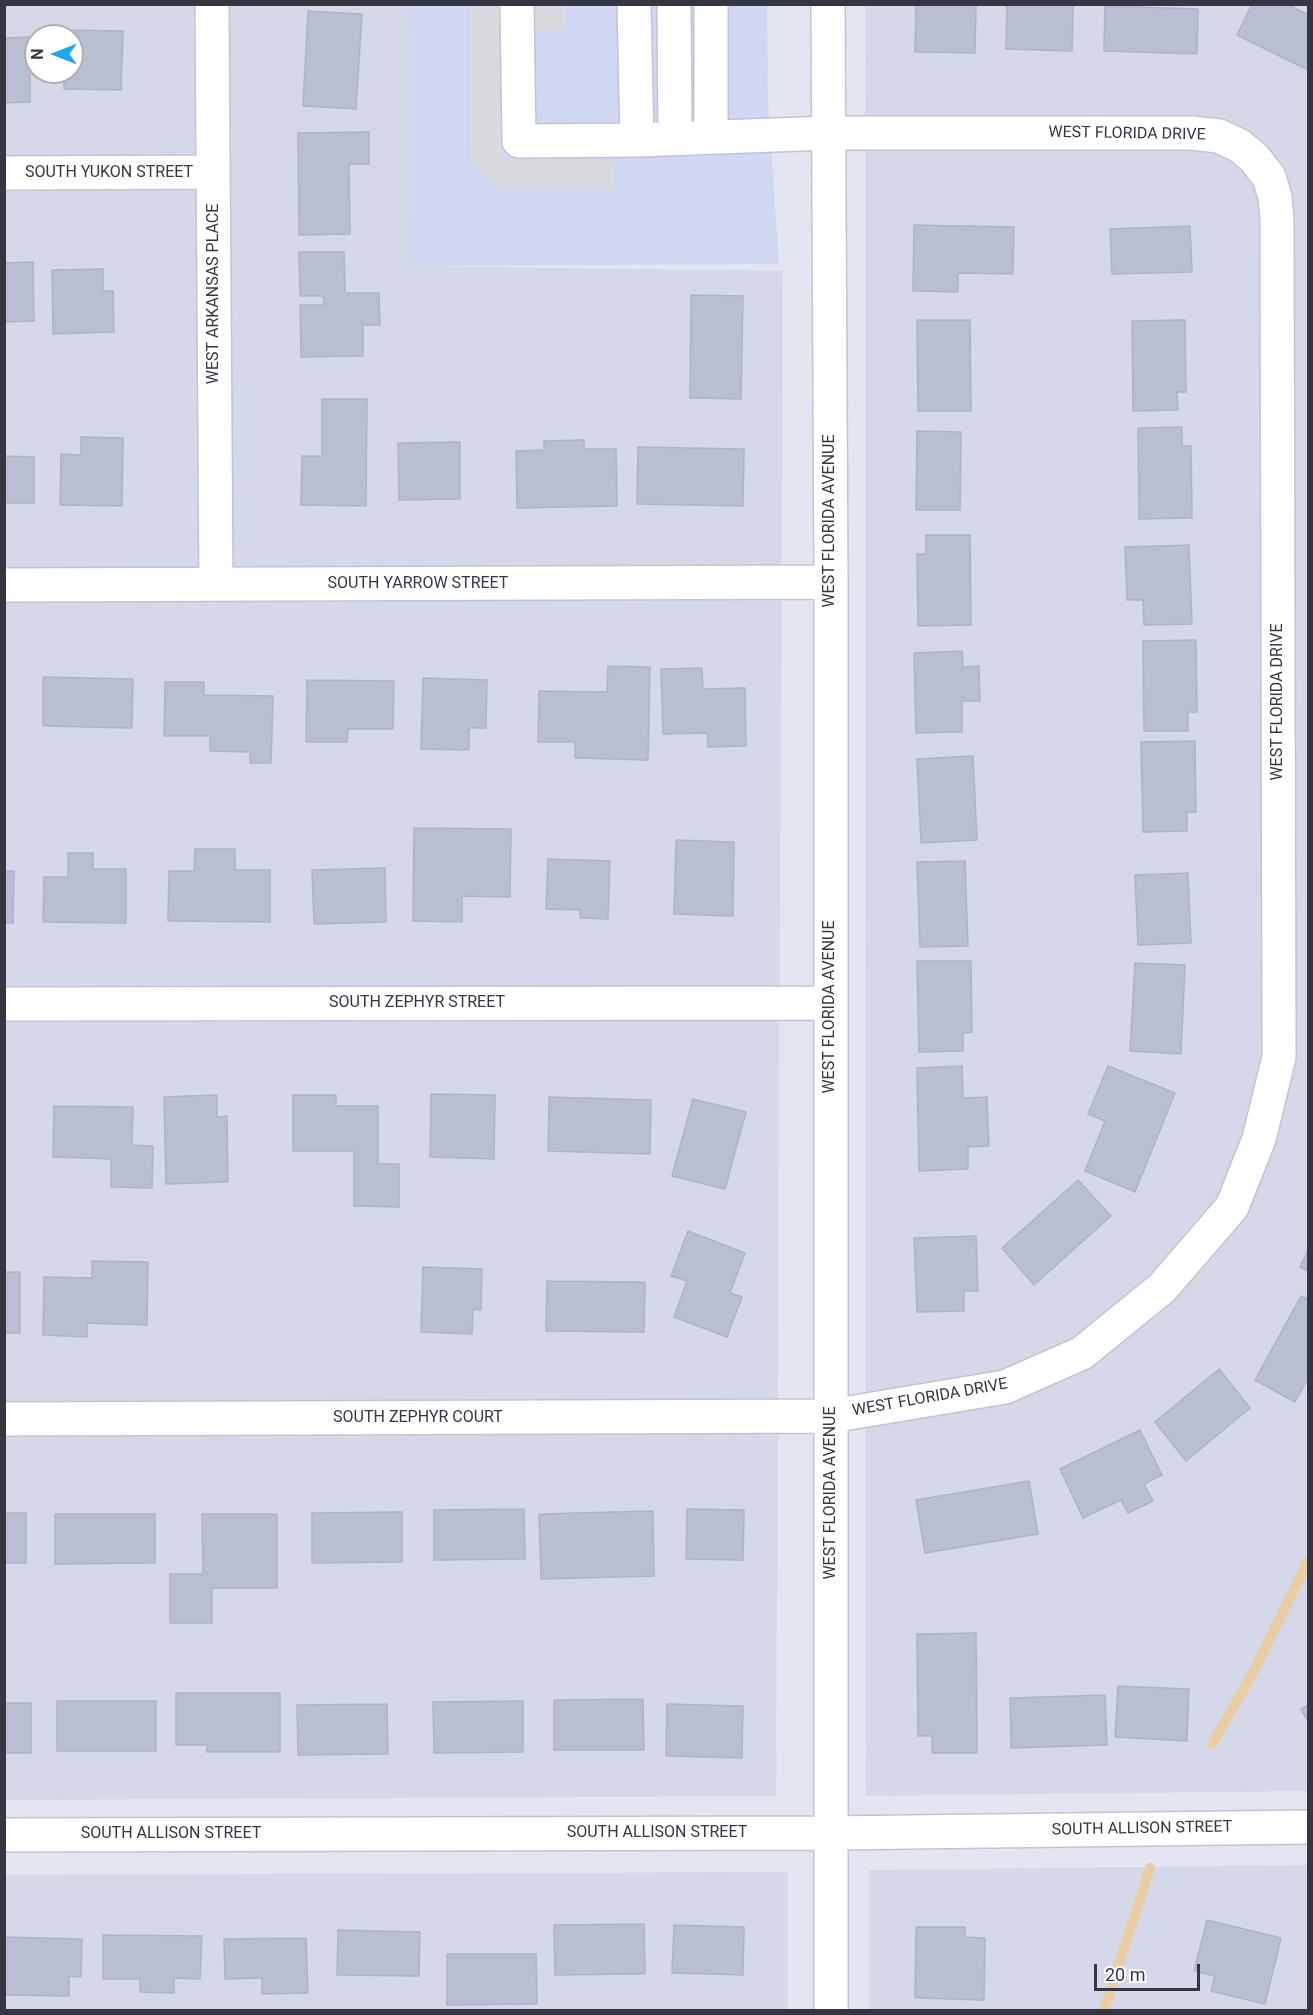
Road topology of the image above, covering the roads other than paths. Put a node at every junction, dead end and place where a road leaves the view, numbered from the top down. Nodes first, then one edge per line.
1 (212, 4) edge
2 (518, 4) edge
3 (634, 4) edge
4 (653, 4) edge
5 (674, 4) edge
6 (693, 4) edge
7 (711, 4) edge
8 (828, 4) edge
9 (829, 133) junction
10 (674, 138) junction
11 (213, 172) junction
12 (4, 173) edge
13 (831, 582) junction
14 (216, 584) junction
15 (4, 585) edge
16 (830, 1003) junction
17 (4, 1004) edge
18 (831, 1416) junction
19 (4, 1419) edge
20 (1308, 1827) edge
21 (830, 1833) junction
22 (4, 1835) edge
23 (831, 2010) edge

1 - 11 street, WEST ARKANSAS PLACE
2 - 10 street, WEST FLORIDA DRIVE
3 - 10 street
4 - 10 street
5 - 10 street
6 - 10 street
7 - 10 street
8 - 9 street, WEST FLORIDA AVENUE
9 - 10 street, WEST FLORIDA DRIVE
9 - 13 street, WEST FLORIDA AVENUE
9 - 18 street, WEST FLORIDA DRIVE
11 - 12 street, SOUTH YUKON STREET
11 - 14 street, WEST ARKANSAS PLACE
13 - 14 street, SOUTH YARROW STREET
13 - 16 street, WEST FLORIDA AVENUE
14 - 15 street, SOUTH YARROW STREET
16 - 17 street, SOUTH ZEPHYR STREET
16 - 18 street, WEST FLORIDA AVENUE
18 - 19 street, SOUTH ZEPHYR COURT
18 - 21 street, WEST FLORIDA AVENUE
20 - 21 street, SOUTH ALLISON STREET
21 - 22 street, SOUTH ALLISON STREET
21 - 23 street, WEST FLORIDA AVENUE

